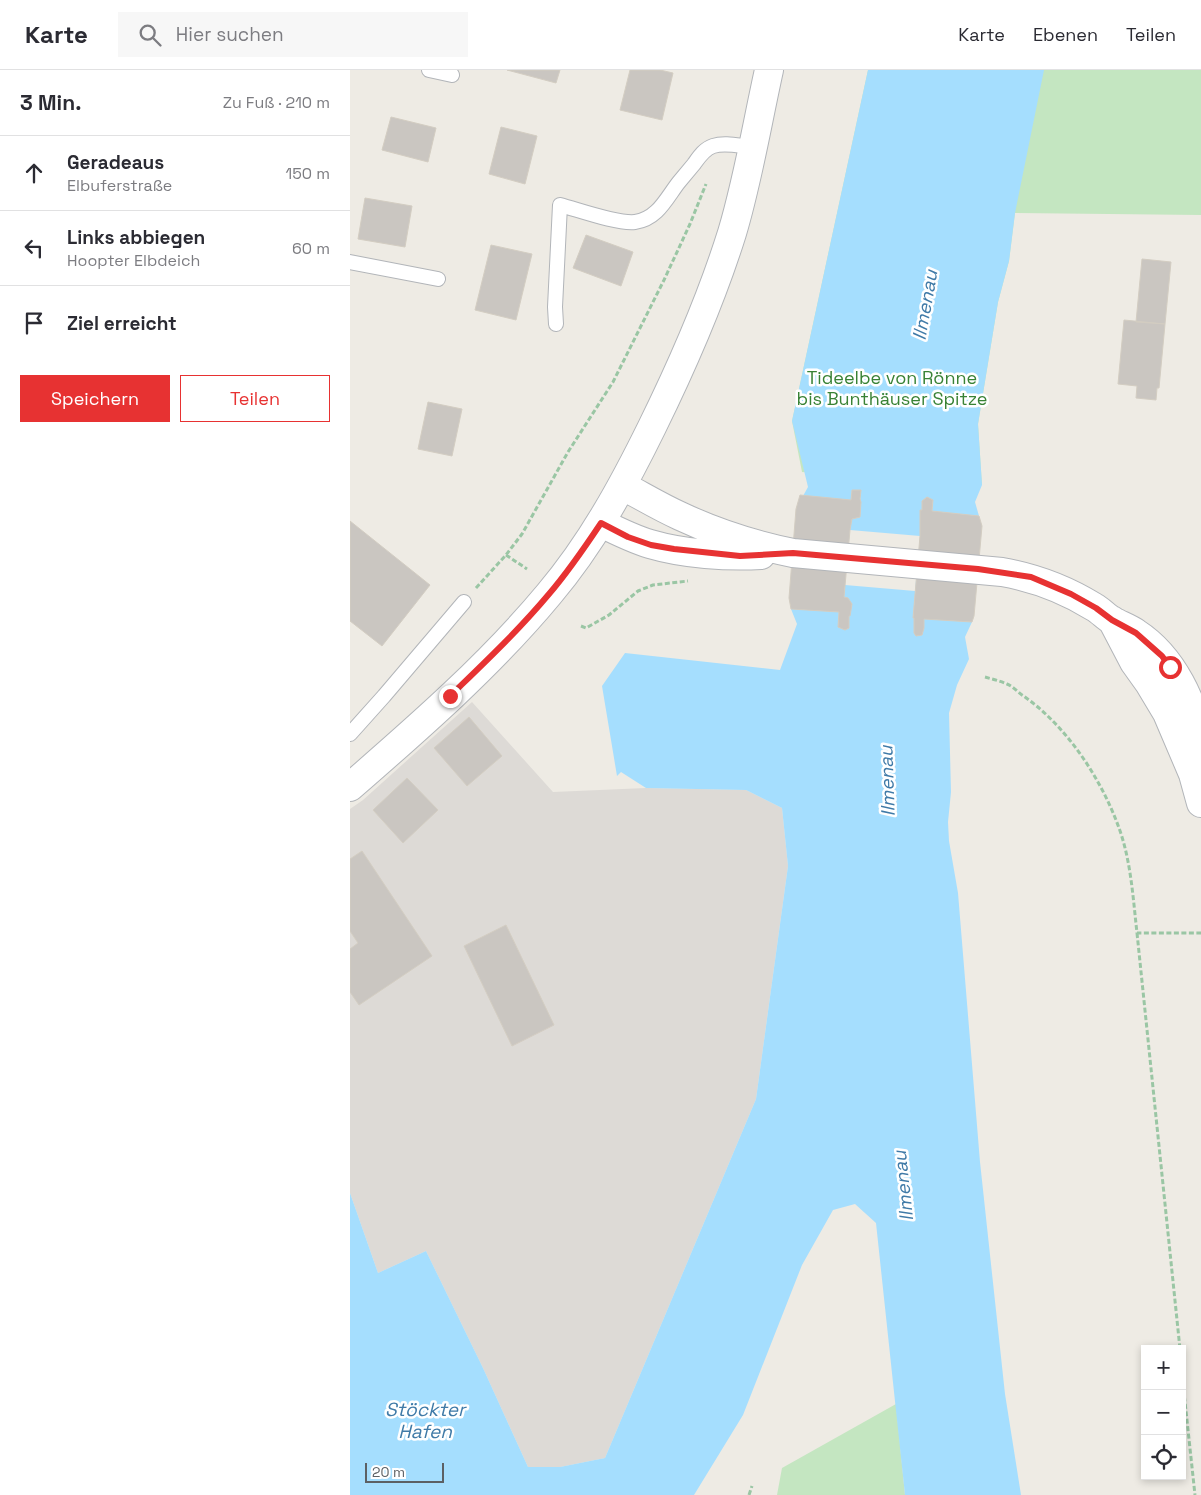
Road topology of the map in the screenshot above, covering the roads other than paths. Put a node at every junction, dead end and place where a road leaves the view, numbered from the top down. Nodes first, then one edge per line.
1 (429, 70) edge
2 (769, 70) edge
3 (452, 75) dead end
4 (752, 147) junction
5 (350, 262) edge
6 (438, 279) dead end
7 (556, 324) dead end
8 (623, 486) junction
9 (601, 523) junction
10 (793, 553) junction
11 (464, 602) road end
12 (1112, 620) junction
13 (350, 734) edge
14 (1201, 746) edge
15 (350, 787) edge
16 (1201, 803) edge

1 - 3 lane
2 - 4 street
4 - 7 lane
4 - 8 street
5 - 6 lane
8 - 9 street
8 - 10 street
9 - 10 street
9 - 15 street
10 - 12 street
11 - 13 lane
12 - 14 street
12 - 16 street

